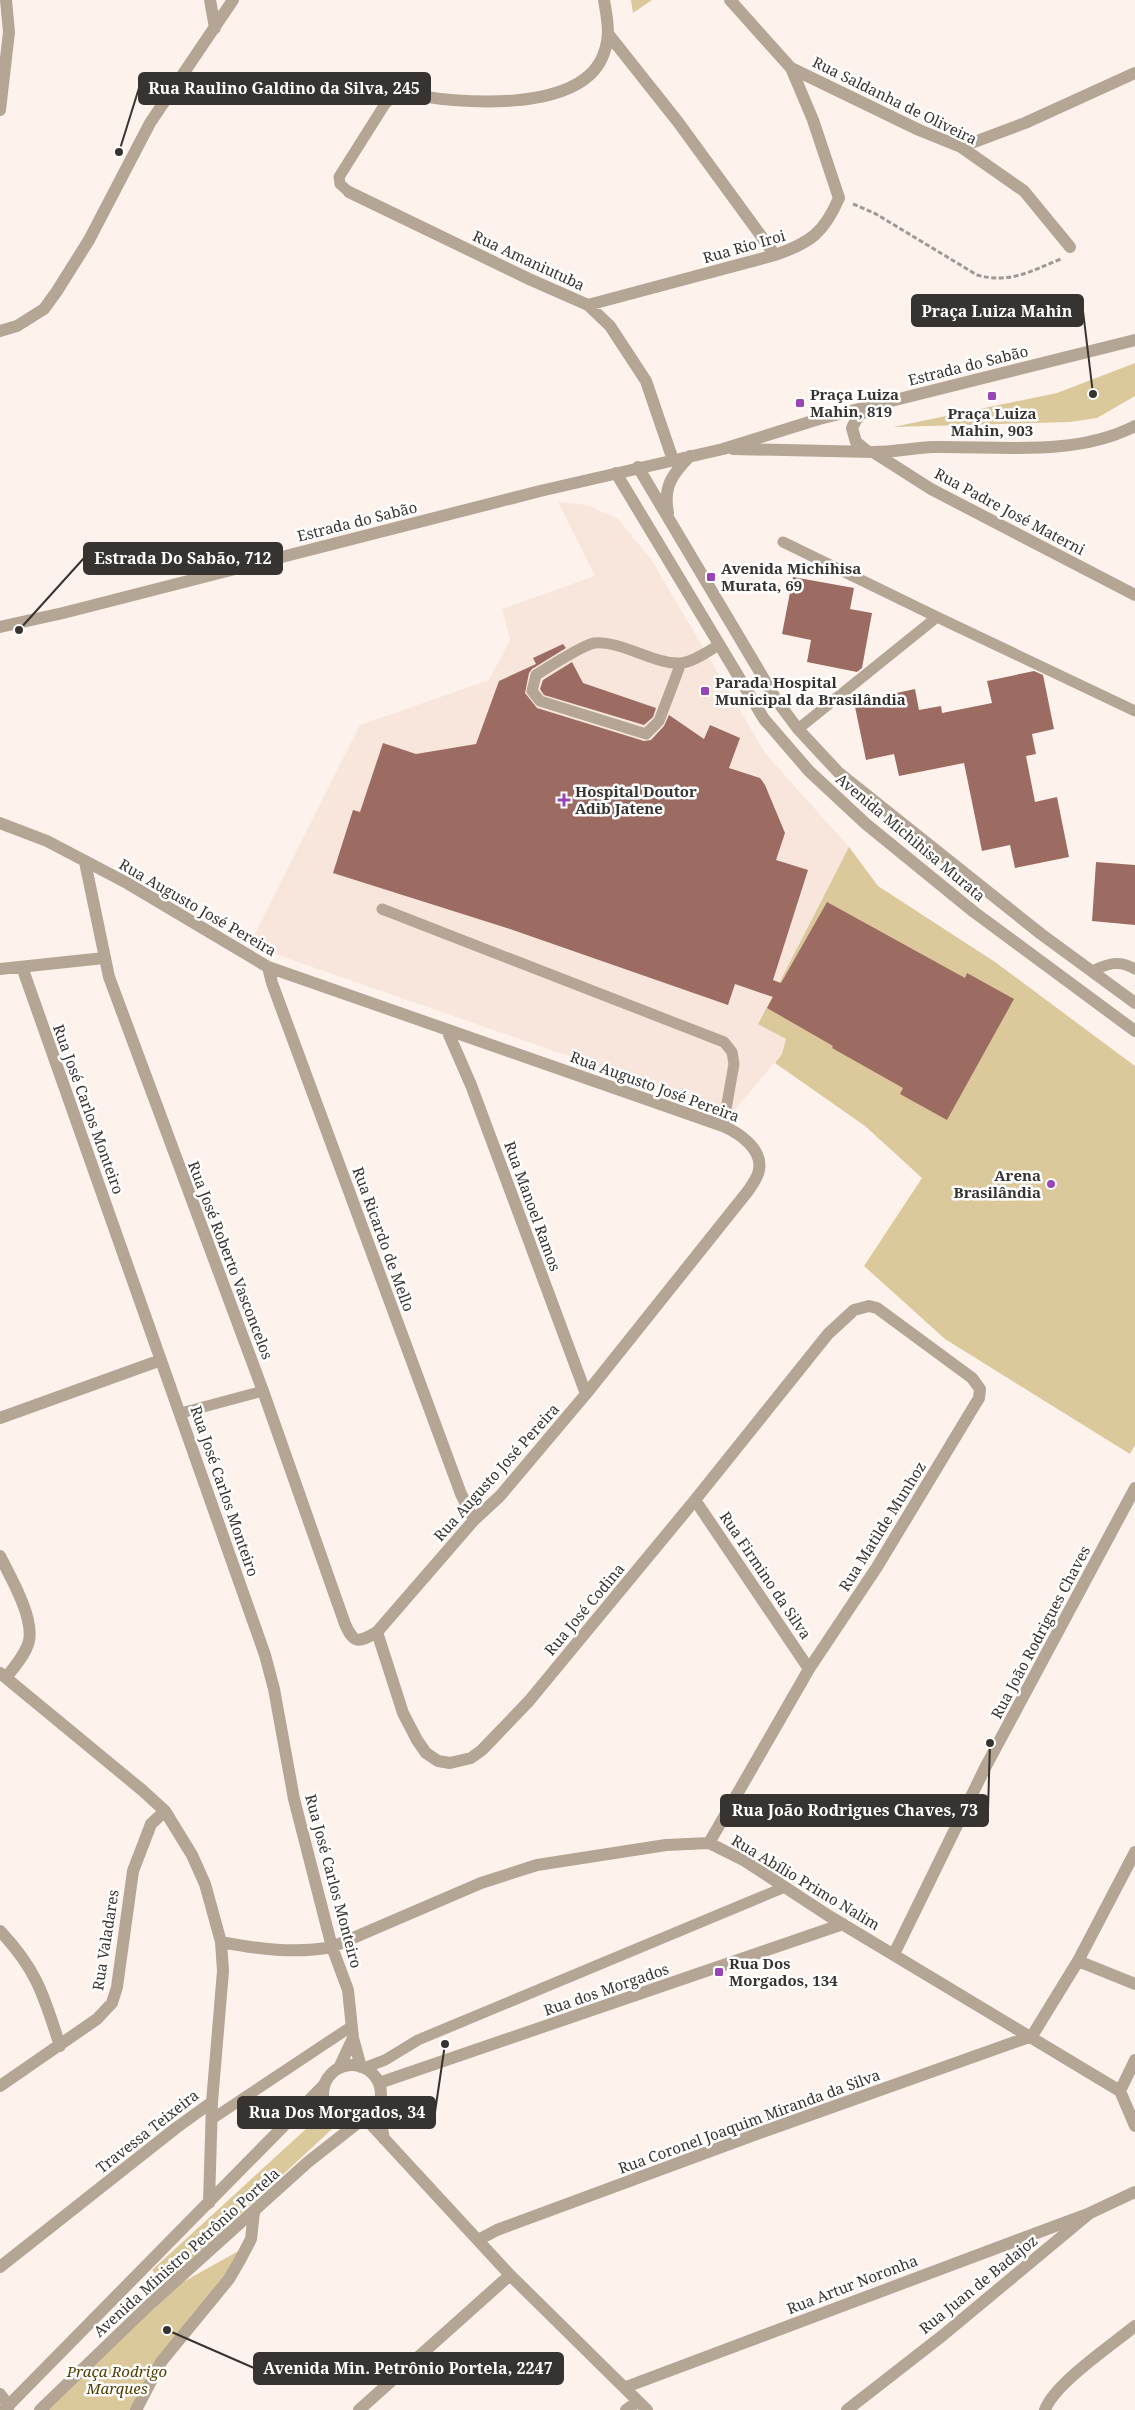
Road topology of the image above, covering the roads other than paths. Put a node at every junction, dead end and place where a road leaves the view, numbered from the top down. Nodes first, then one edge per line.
1 (6, 0) edge
2 (210, 0) edge
3 (233, 0) edge
4 (604, 0) edge
5 (730, 0) edge
6 (214, 28) junction
7 (609, 35) junction
8 (791, 68) junction
9 (1135, 72) edge
10 (405, 93) joint
11 (0, 110) edge
12 (960, 147) junction
13 (349, 192) joint
14 (1070, 247) road end
15 (775, 255) junction
16 (588, 305) junction
17 (0, 331) edge
18 (1135, 340) edge
19 (877, 404) junction
20 (1135, 426) edge
21 (723, 449) junction
22 (870, 451) junction
23 (690, 456) junction
24 (673, 460) junction
25 (638, 467) junction
26 (616, 473) junction
27 (670, 523) junction
28 (783, 542) dead end
29 (1135, 595) edge
30 (937, 617) junction
31 (0, 627) edge
32 (719, 645) junction
33 (681, 663) junction
34 (1135, 711) edge
35 (798, 728) junction
36 (0, 823) edge
37 (85, 862) junction
38 (382, 909) dead end
39 (104, 958) junction
40 (22, 967) junction
41 (268, 967) junction
42 (0, 968) edge
43 (1135, 968) edge
44 (1092, 971) junction
45 (1135, 1003) edge
46 (447, 1030) junction
47 (1135, 1031) edge
48 (723, 1126) junction
49 (828, 1334) joint
50 (161, 1360) junction
51 (262, 1391) junction
52 (586, 1394) junction
53 (181, 1413) junction
54 (0, 1418) edge
55 (1135, 1488) edge
56 (695, 1500) junction
57 (474, 1520) junction
58 (0, 1556) edge
59 (377, 1632) junction
60 (809, 1669) junction
61 (3, 1676) edge
62 (165, 1811) junction
63 (709, 1843) junction
64 (1135, 1852) edge
65 (784, 1887) junction
66 (843, 1924) junction
67 (0, 1931) edge
68 (221, 1942) junction
69 (332, 1947) junction
70 (894, 1954) junction
71 (1078, 1961) junction
72 (1135, 1984) edge
73 (353, 2032) junction
74 (1032, 2036) junction
75 (60, 2046) junction
76 (1135, 2060) edge
77 (363, 2067) junction
78 (339, 2068) junction
79 (379, 2083) junction
80 (324, 2085) junction
81 (0, 2086) edge
82 (1120, 2091) junction
83 (212, 2102) junction
84 (378, 2108) junction
85 (212, 2119) junction
86 (362, 2121) junction
87 (1135, 2126) edge
88 (384, 2139) junction
89 (1135, 2192) edge
90 (209, 2203) junction
91 (254, 2212) junction
92 (1090, 2213) junction
93 (478, 2240) junction
94 (0, 2267) edge
95 (510, 2275) junction
96 (1135, 2326) edge
97 (626, 2387) junction
98 (0, 2394) edge
99 (638, 2400) junction
100 (6, 2408) edge
101 (40, 2410) edge
102 (136, 2410) edge
103 (359, 2410) edge
104 (626, 2410) edge
105 (647, 2410) edge
106 (848, 2410) edge
107 (1045, 2410) edge

1 - 11 street
2 - 6 street
3 - 6 street
4 - 7 street
5 - 8 street, Rua Saldanha de Oliveira
6 - 17 street
7 - 10 street
7 - 15 street
8 - 12 street, Rua Saldanha de Oliveira
8 - 15 street, Rua Rio Iroi
9 - 12 street
10 - 13 lane
12 - 14 street, Rua Saldanha de Oliveira
13 - 16 street, Rua Amaniutuba
15 - 16 street, Rua Rio Iroi
16 - 24 street, Rua Amaniutuba
18 - 19 street, Estrada do Sabão
19 - 21 street, Estrada do Sabão
19 - 22 street
20 - 22 street, Estrada do Sabão
21 - 22 street, Estrada do Sabão
21 - 23 street, Estrada do Sabão
22 - 29 street, Rua Padre José Materni
23 - 24 street, Estrada do Sabão
23 - 27 street
24 - 25 street, Estrada do Sabão
25 - 26 street, Estrada do Sabão
25 - 27 street, Avenida Michihisa Murata
26 - 31 street, Estrada do Sabão
26 - 32 street, Avenida Michihisa Murata
27 - 35 street, Avenida Michihisa Murata
28 - 30 lane
30 - 34 lane
30 - 35 lane
32 - 33 lane
32 - 47 street, Avenida Michihisa Murata
33 - 33 lane
35 - 44 street, Avenida Michihisa Murata
36 - 37 street, Rua Augusto José Pereira
37 - 39 street, Rua José Roberto Vasconcelos
37 - 41 street, Rua Augusto José Pereira
38 - 48 lane
39 - 40 street
39 - 51 street, Rua José Roberto Vasconcelos
40 - 42 street
40 - 50 street, Rua José Carlos Monteiro
41 - 46 street, Rua Augusto José Pereira
41 - 57 street, Rua Ricardo de Mello
43 - 44 lane
44 - 45 street, Avenida Michihisa Murata
46 - 48 street, Rua Augusto José Pereira
46 - 52 street, Rua Manoel Ramos
48 - 52 street, Rua Augusto José Pereira
49 - 56 street, Rua José Codina
49 - 60 street, Rua Matilde Munhoz
50 - 53 street, Rua José Carlos Monteiro
50 - 54 street
51 - 53 lane
51 - 59 street, Rua José Roberto Vasconcelos
52 - 57 street, Rua Augusto José Pereira
53 - 69 street, Rua José Carlos Monteiro
55 - 70 street, Rua João Rodrigues Chaves
56 - 59 street, Rua José Codina
56 - 60 street, Rua Firmino da Silva
57 - 59 street, Rua Augusto José Pereira
58 - 61 street
60 - 63 street, Rua Matilde Munhoz
61 - 62 street, Travessa Teixeira
62 - 68 street, Travessa Teixeira
62 - 75 street, Rua Valadares
63 - 65 street, Rua Abílio Primo Nalim
63 - 69 street, Rua Abílio Primo Nalim
64 - 71 street
65 - 66 street, Rua Abílio Primo Nalim
65 - 77 lane
66 - 70 street, Rua Abílio Primo Nalim
66 - 79 street, Rua dos Morgados
67 - 75 street
68 - 69 street, Rua Abílio Primo Nalim
68 - 83 street, Travessa Teixeira
69 - 73 street, Rua José Carlos Monteiro
70 - 74 street, Rua Abílio Primo Nalim
71 - 72 street
71 - 74 street
73 - 77 street, Rua José Carlos Monteiro
73 - 78 street
73 - 85 lane
74 - 82 street, Rua Abílio Primo Nalim
74 - 93 street, Rua Coronel Joaquim Miranda da Silva
75 - 81 street, Rua Valadares
76 - 82 street
77 - 78 street
77 - 79 street
78 - 80 street
79 - 84 street
80 - 86 street
80 - 90 street, Avenida Ministro Petrônio Portela
82 - 87 street
83 - 85 street, Avenida Ministro Petrônio Portela
83 - 94 street, Travessa Teixeira
84 - 86 street
84 - 88 street
85 - 90 street, Avenida Ministro Petrônio Portela
86 - 88 street
86 - 91 street, Avenida Ministro Petrônio Portela
88 - 93 street
89 - 92 street, Rua Juan de Badajoz
90 - 100 street, Avenida Ministro Petrônio Portela
91 - 101 street, Avenida Ministro Petrônio Portela
91 - 102 street
92 - 97 street, Rua Artur Noronha
92 - 106 street, Rua Juan de Badajoz
93 - 95 street
95 - 97 street
95 - 103 street
96 - 107 street
97 - 99 street
98 - 100 street
99 - 104 street
99 - 105 street

